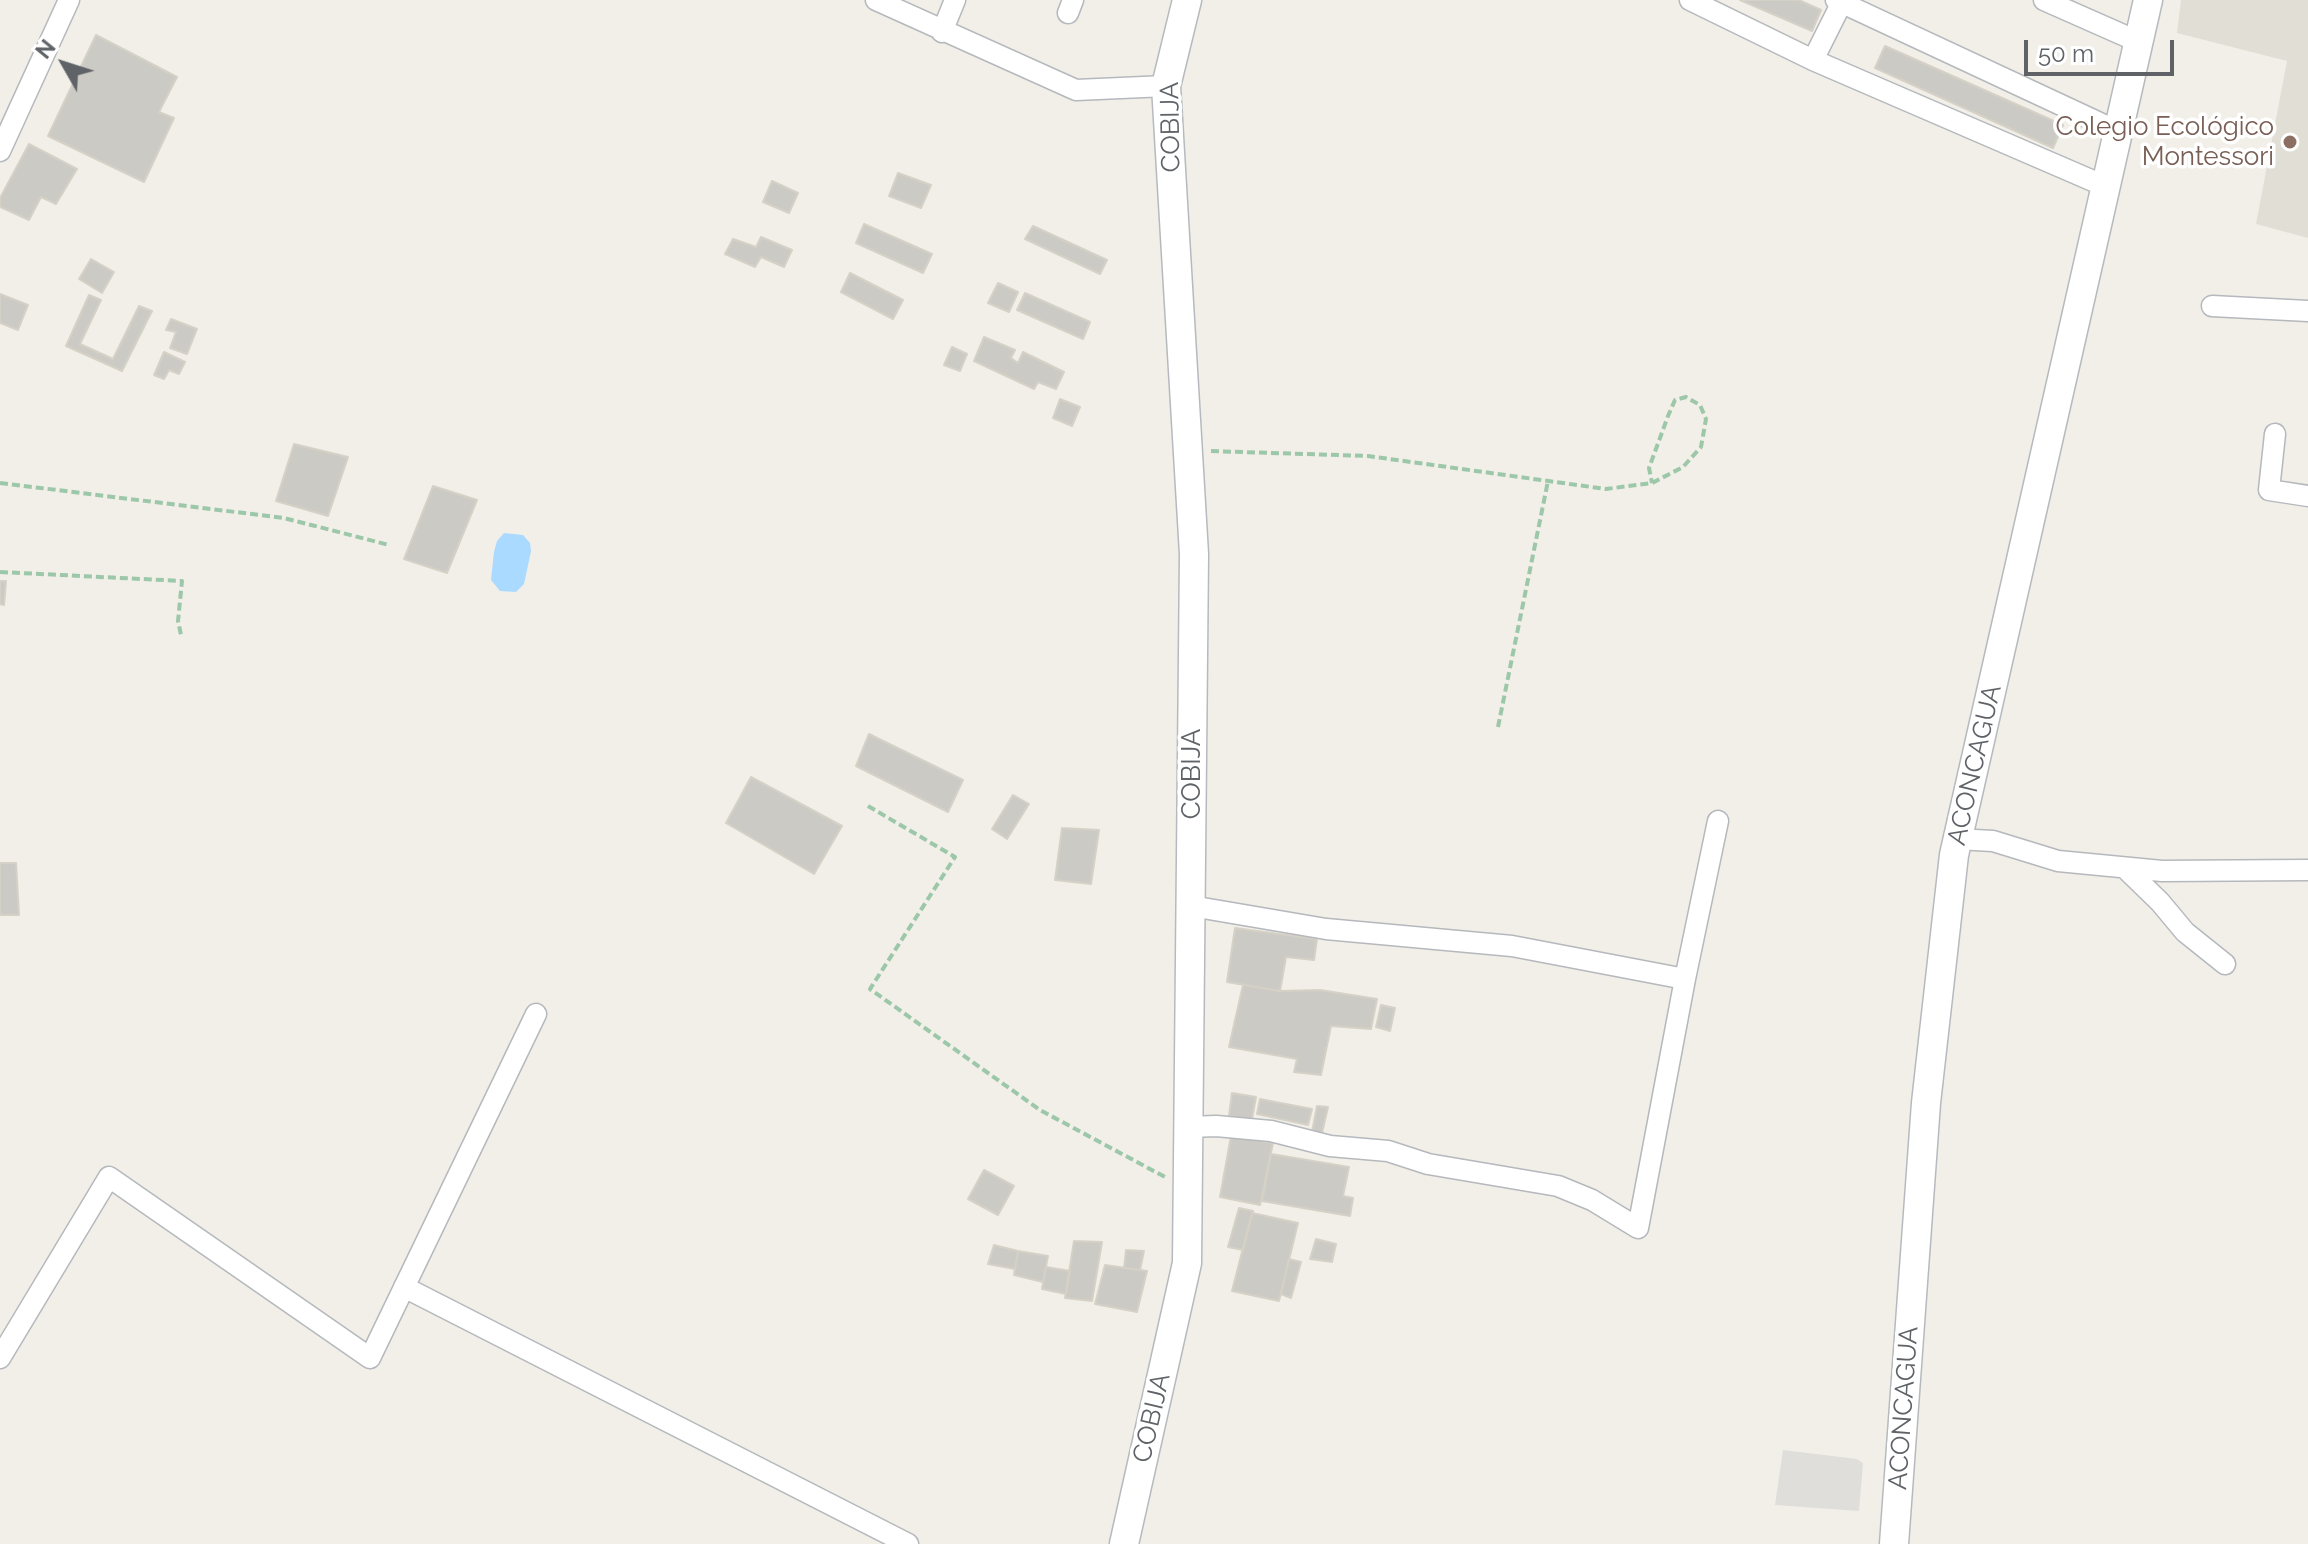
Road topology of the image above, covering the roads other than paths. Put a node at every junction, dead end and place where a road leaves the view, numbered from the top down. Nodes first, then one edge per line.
1 (69, 0) edge
2 (876, 0) edge
3 (955, 0) edge
4 (1187, 0) edge
5 (1690, 0) edge
6 (2044, 0) edge
7 (2148, 0) edge
8 (1840, 1) edge
9 (942, 32) junction
10 (2139, 42) junction
11 (1813, 60) junction
12 (1166, 86) junction
13 (2119, 132) junction
14 (0, 151) edge
15 (2107, 187) junction
16 (2212, 306) dead end
17 (2308, 311) edge
18 (2275, 434) dead end
19 (2308, 496) edge
20 (1718, 821) dead end
21 (1957, 839) junction
22 (2125, 868) junction
23 (2308, 870) edge
24 (1191, 906) junction
25 (2225, 964) dead end
26 (1685, 979) junction
27 (536, 1014) dead end
28 (1189, 1127) junction
29 (404, 1287) junction
30 (0, 1358) edge
31 (908, 1544) edge
32 (1124, 1544) edge
33 (1894, 1544) edge

1 - 14 street
2 - 9 street
3 - 9 street
4 - 12 street, COBIJA
5 - 11 street
6 - 10 street
7 - 10 street, ACONCAGUA
8 - 11 street
8 - 13 street
9 - 12 street
10 - 13 street, ACONCAGUA
11 - 15 street
12 - 24 street, COBIJA
13 - 15 street, ACONCAGUA
15 - 21 street, ACONCAGUA
16 - 17 street
18 - 19 street
20 - 26 street
21 - 22 street
21 - 33 street, ACONCAGUA
22 - 23 street
22 - 25 street
24 - 26 street
24 - 28 street, COBIJA
26 - 28 street
27 - 29 street
28 - 32 street, COBIJA
29 - 30 street
29 - 31 street

